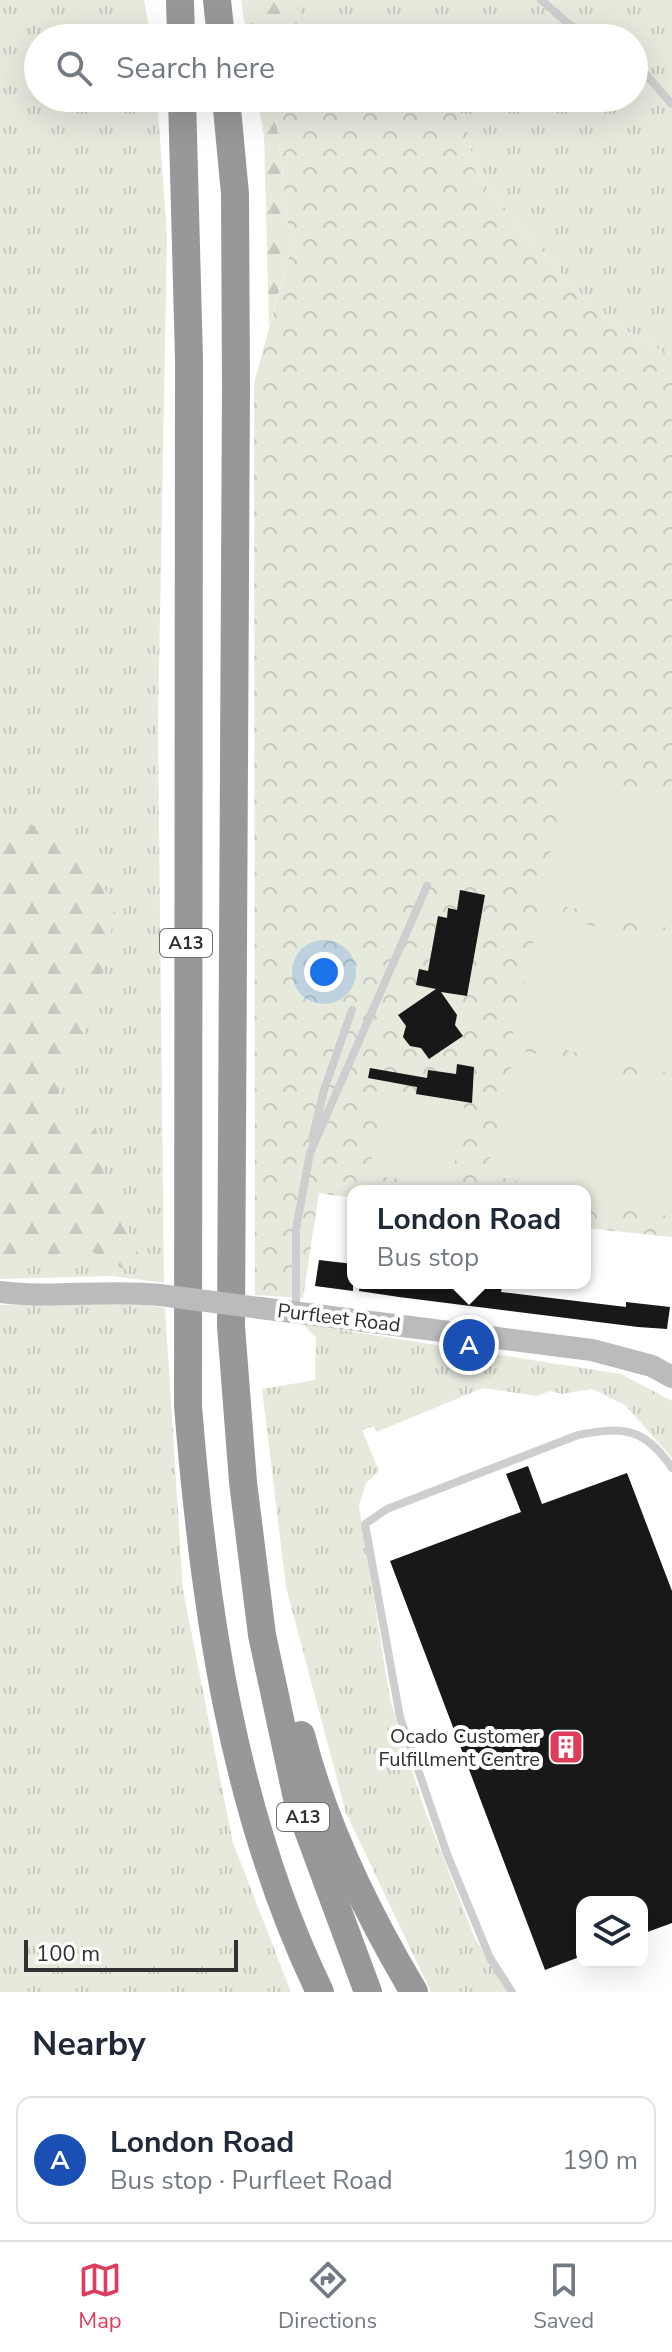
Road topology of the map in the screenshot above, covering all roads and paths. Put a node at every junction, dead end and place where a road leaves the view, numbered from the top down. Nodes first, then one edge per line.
1 (180, 0) edge
2 (217, 0) edge
3 (541, 0) edge
4 (181, 24) edge
5 (220, 24) edge
6 (569, 24) edge
7 (648, 77) edge
8 (672, 104) edge
9 (182, 112) edge
10 (227, 112) edge
11 (427, 886) dead end
12 (352, 1010) dead end
13 (310, 1153) junction
14 (0, 1292) edge
15 (295, 1312) junction
16 (672, 1377) edge
17 (672, 1468) edge
18 (262, 1635) junction
19 (294, 1937) junction
20 (302, 1992) edge
21 (320, 1992) edge
22 (368, 1992) edge
23 (414, 1992) edge
24 (512, 1992) edge

1 - 4 highway
2 - 5 highway
3 - 6 lane
7 - 8 lane
9 - 19 highway, A13
10 - 18 highway, A13
11 - 13 lane
12 - 13 lane
13 - 15 lane
14 - 15 street, Purfleet Road, bridge
15 - 16 street, Purfleet Road
17 - 24 lane
18 - 22 highway, A13
18 - 23 highway
19 - 20 highway
19 - 21 highway, A13

